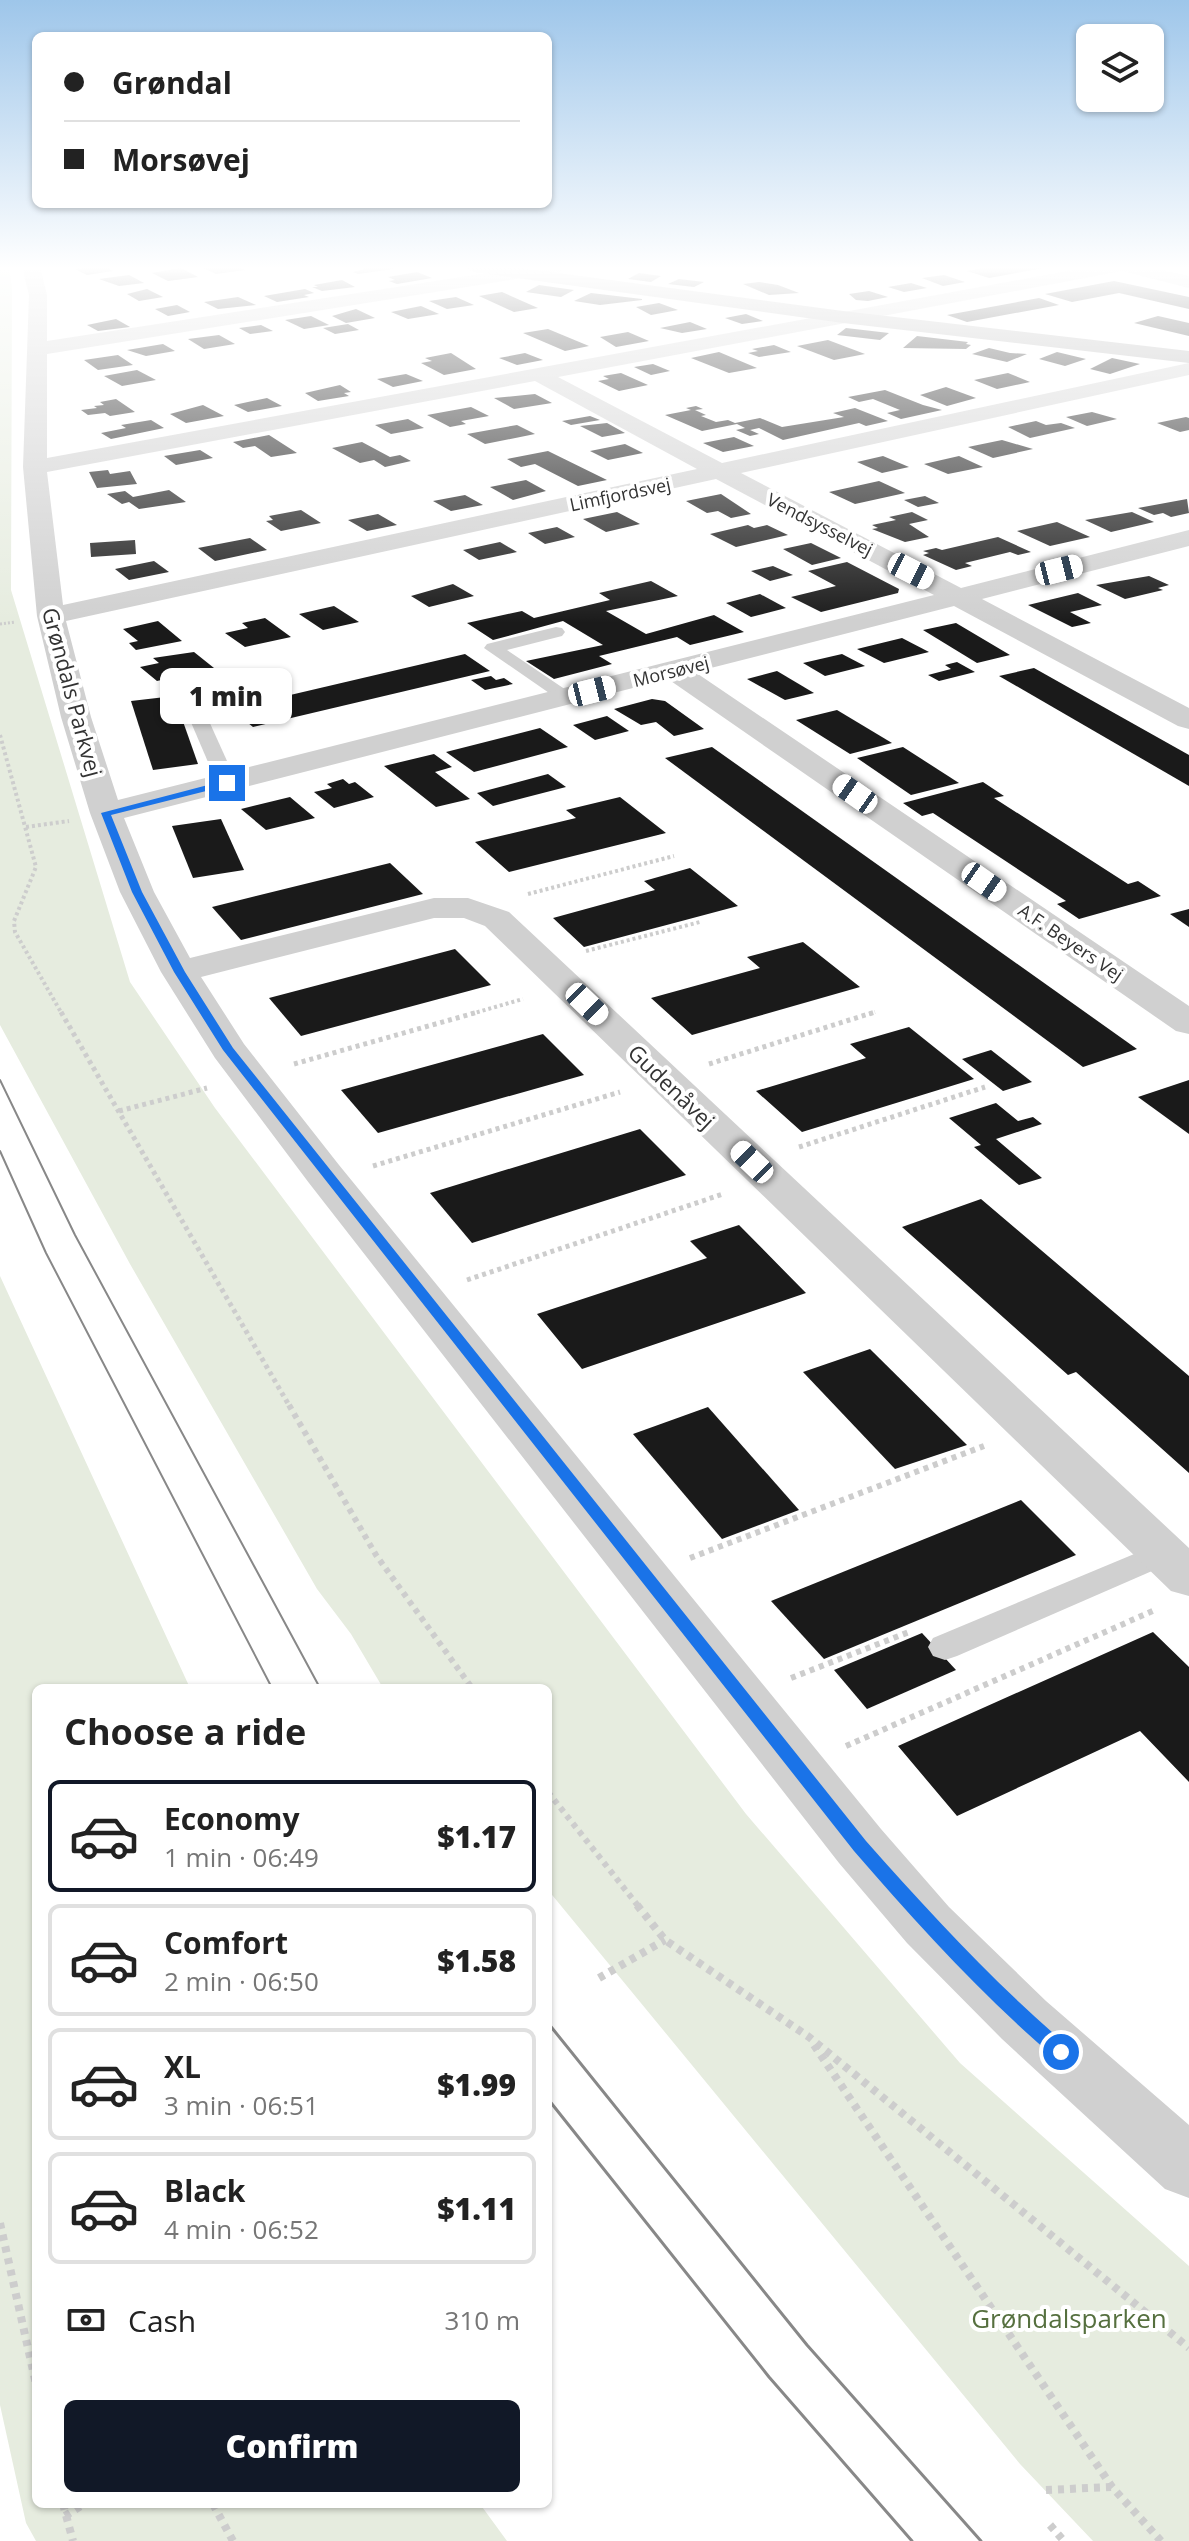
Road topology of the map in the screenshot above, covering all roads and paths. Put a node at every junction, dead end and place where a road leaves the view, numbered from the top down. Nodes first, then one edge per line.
1 (37, 386) edge
2 (469, 386) edge
3 (559, 386) edge
4 (1114, 386) edge
5 (35, 467) junction
6 (717, 473) junction
7 (1189, 538) edge
8 (960, 596) junction
9 (51, 616) junction
10 (556, 632) dead end
11 (675, 671) junction
12 (565, 698) junction
13 (190, 699) dead end
14 (1189, 720) edge
15 (0, 735) edge
16 (227, 783) junction
17 (106, 813) junction
18 (674, 856) dead end
19 (471, 909) junction
20 (700, 922) dead end
21 (179, 972) junction
22 (555, 974) junction
23 (875, 1012) dead end
24 (1189, 1023) edge
25 (250, 1077) junction
26 (664, 1078) junction
27 (985, 1087) dead end
28 (202, 1089) dead end
29 (119, 1111) junction
30 (761, 1170) junction
31 (324, 1174) junction
32 (502, 1268) dead end
33 (1032, 1427) junction
34 (1176, 1565) edge
35 (645, 1575) junction
36 (1160, 1607) dead end
37 (945, 1647) dead end
38 (862, 1651) dead end
39 (831, 1663) dead end
40 (469, 1684) edge
41 (853, 1742) dead end
42 (552, 1797) edge
43 (665, 1940) junction
44 (599, 1978) dead end
45 (809, 2037) junction
46 (1189, 2167) edge
47 (0, 2223) edge
48 (1189, 2348) edge
49 (32, 2366) edge
50 (1112, 2487) junction
51 (1046, 2490) dead end
52 (64, 2508) edge
53 (78, 2508) edge
54 (215, 2508) edge
55 (65, 2516) junction
56 (1050, 2525) dead end
57 (73, 2541) edge
58 (233, 2541) edge
59 (1064, 2541) edge
60 (1161, 2541) edge

1 - 5 street, Grøndals Parkvej
2 - 5 street
3 - 6 street, Vendsysselvej
4 - 6 street, Limfjordsvej
5 - 9 street, Grøndals Parkvej
6 - 8 street, Vendsysselvej
6 - 9 street, Limfjordsvej
7 - 8 street, Morsøvej
8 - 11 street, Morsøvej
8 - 14 street, Vendsysselvej
9 - 17 street, Grøndals Parkvej
10 - 12 lane
11 - 12 street, Morsøvej
11 - 24 street, A.F. Beyers Vej
12 - 16 street, Morsøvej
13 - 16 lane
15 - 29 path
16 - 17 street, Morsøvej
17 - 21 street, Grøndals Parkvej
18 - 19 path
19 - 21 street, Gudenåvej
19 - 22 street, Gudenåvej
20 - 22 path
21 - 25 street, Grøndals Parkvej
22 - 25 path
22 - 26 street, Gudenåvej
23 - 26 path
25 - 31 street, Grøndals Parkvej
26 - 30 street, Gudenåvej
26 - 31 path
27 - 30 path
28 - 29 path
29 - 40 path
30 - 32 path
30 - 33 street, Gudenåvej
31 - 35 street, Grøndals Parkvej
33 - 34 street, Gudenåvej
33 - 35 path
34 - 37 lane
35 - 46 street, Grøndals Parkvej
36 - 41 path
38 - 39 path
42 - 43 path
43 - 44 path
43 - 45 path
45 - 48 path
45 - 50 path
47 - 49 path
50 - 51 path
50 - 60 path
52 - 55 path
53 - 55 path
54 - 58 path
55 - 57 path
56 - 59 path

